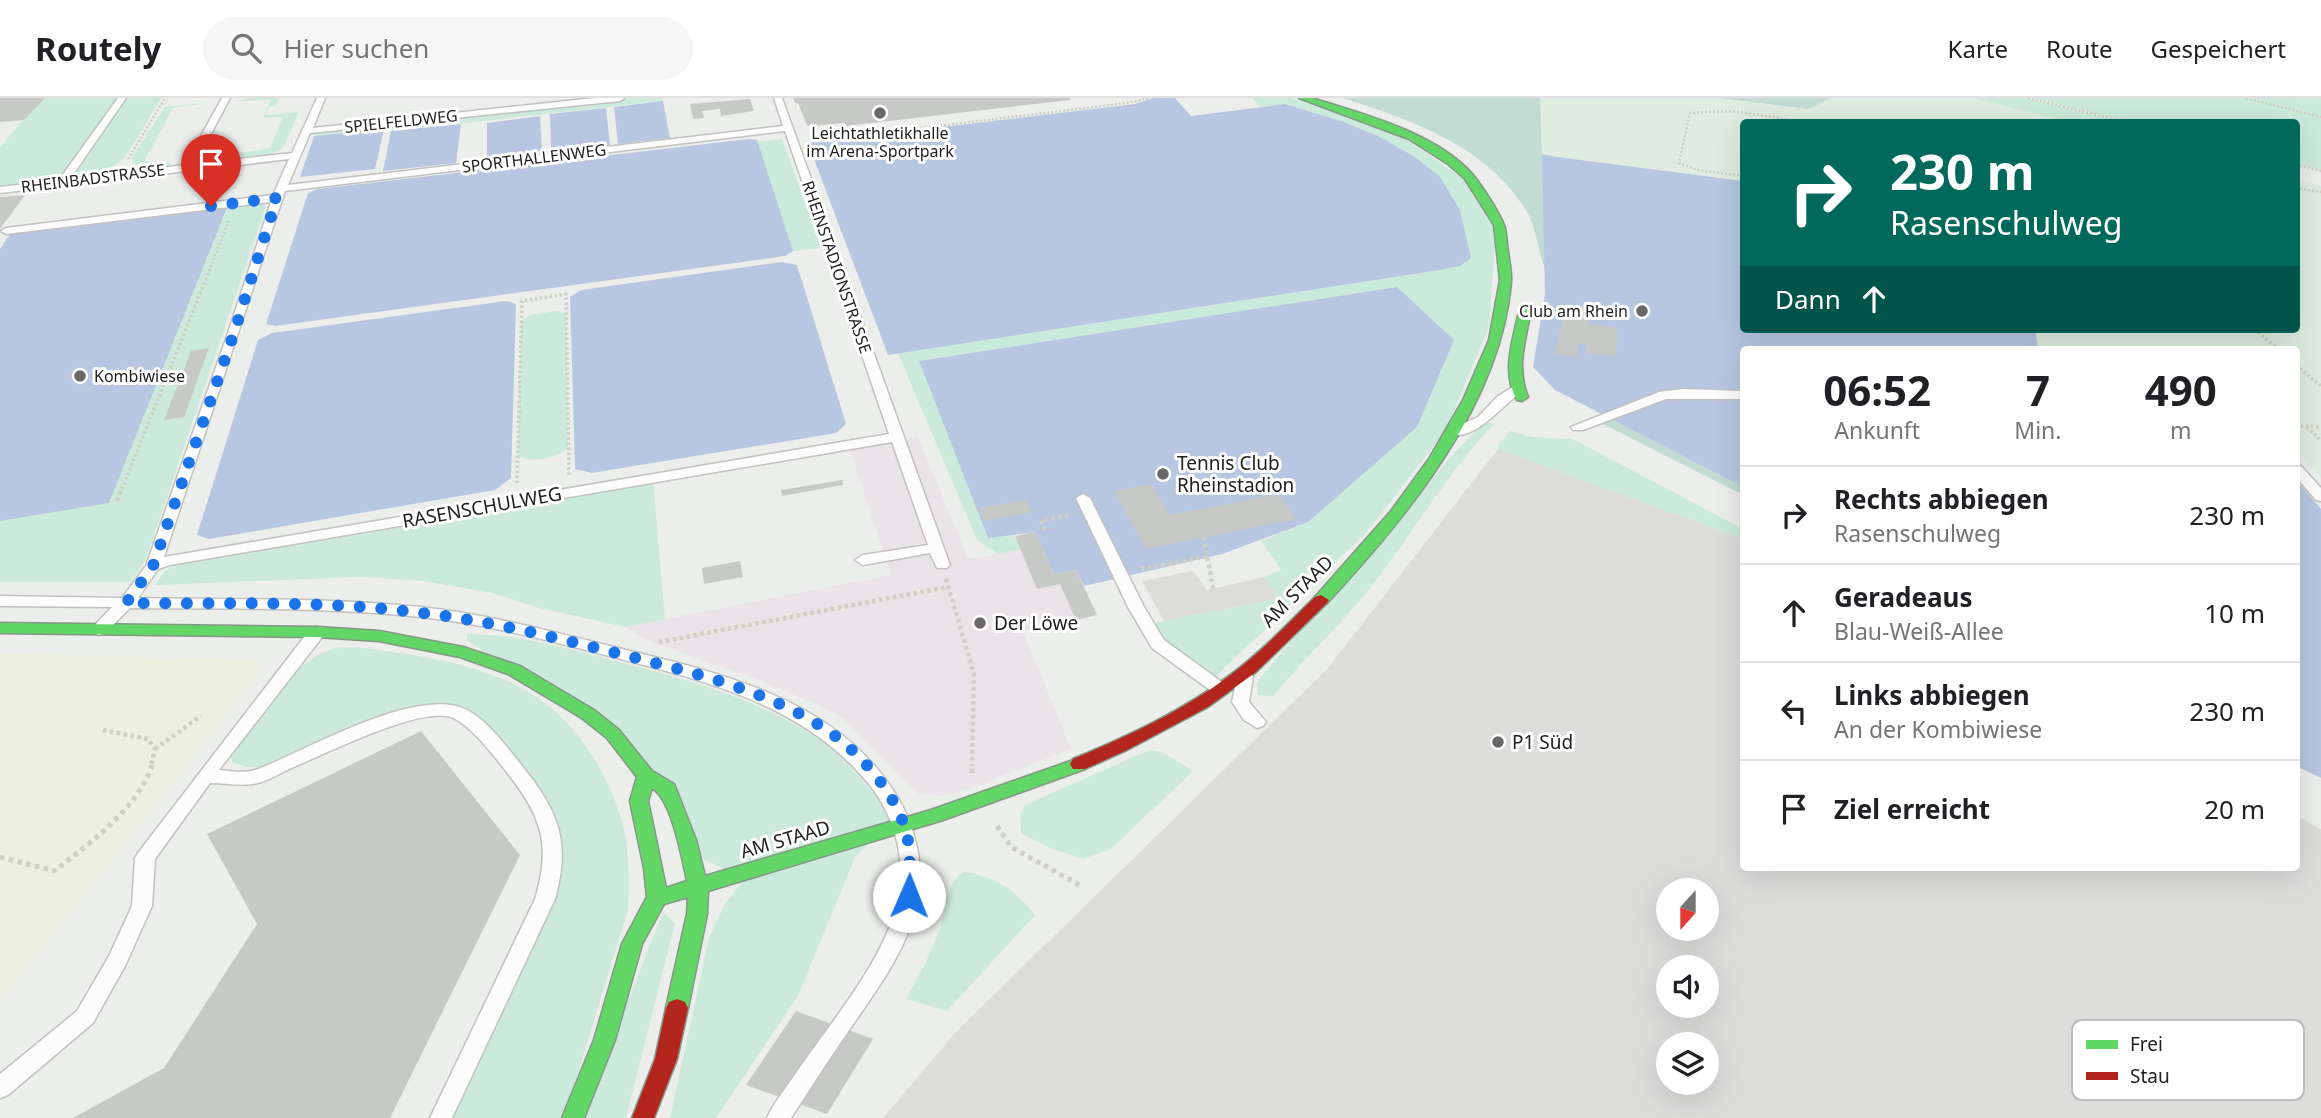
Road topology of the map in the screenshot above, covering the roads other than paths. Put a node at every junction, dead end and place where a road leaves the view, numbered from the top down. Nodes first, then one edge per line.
1 (122, 98) edge
2 (226, 98) edge
3 (321, 98) edge
4 (620, 98) edge
5 (778, 98) edge
6 (1303, 98) edge
7 (1331, 98) edge
8 (788, 128) junction
9 (307, 131) junction
10 (297, 155) junction
11 (189, 166) junction
12 (1486, 175) dead end
13 (62, 183) junction
14 (0, 190) edge
15 (279, 193) junction
16 (6, 231) dead end
17 (1527, 294) dead end
18 (1500, 369) junction
19 (1519, 393) joint
20 (1740, 395) edge
21 (1578, 427) dead end
22 (1454, 433) junction
23 (896, 437) junction
24 (2300, 473) edge
25 (2321, 497) edge
26 (1086, 505) road end
27 (936, 548) junction
28 (863, 560) dead end
29 (942, 565) road end
30 (153, 566) junction
31 (0, 601) edge
32 (126, 603) junction
33 (0, 628) edge
34 (98, 630) junction
35 (317, 632) junction
36 (1247, 670) junction
37 (1220, 689) junction
38 (1257, 722) dead end
39 (205, 776) junction
40 (646, 776) junction
41 (905, 827) junction
42 (687, 840) junction
43 (753, 870) junction
44 (698, 886) junction
45 (657, 898) junction
46 (0, 1088) edge
47 (441, 1118) edge
48 (573, 1118) edge
49 (643, 1118) edge
50 (778, 1118) edge

1 - 13 lane
2 - 11 lane
3 - 9 lane
4 - 9 lane, SPIELFELDWEG
5 - 8 lane, RHEINSTADIONSTRASSE
6 - 18 street, AM STAAD
7 - 12 street
8 - 15 lane, SPORTHALLENWEG
8 - 23 lane, RHEINSTADIONSTRASSE
9 - 10 lane
10 - 11 lane, RHEINBADSTRASSE
10 - 15 lane
11 - 13 lane, RHEINBADSTRASSE
13 - 14 lane, RHEINBADSTRASSE
15 - 16 lane, SPORTHALLENWEG
15 - 30 lane
17 - 18 street, AM STAAD
18 - 19 street, AM STAAD
18 - 22 street, AM STAAD
19 - 22 lane
20 - 21 lane
22 - 36 street, AM STAAD
23 - 27 lane, RHEINSTADIONSTRASSE
23 - 30 lane, RASENSCHULWEG
24 - 25 lane
26 - 37 lane
27 - 28 lane
27 - 29 lane, RHEINSTADIONSTRASSE
30 - 32 lane
31 - 32 lane
32 - 34 lane
32 - 41 lane
33 - 34 street
34 - 35 street
35 - 39 lane
35 - 40 street
36 - 37 street, AM STAAD
36 - 38 lane
37 - 41 street, AM STAAD
39 - 46 lane
39 - 47 lane
40 - 42 street
40 - 45 street
41 - 43 street, AM STAAD
41 - 50 lane
42 - 43 street
42 - 44 street
43 - 44 street, AM STAAD
44 - 45 street, AM STAAD
44 - 49 street
45 - 48 street

